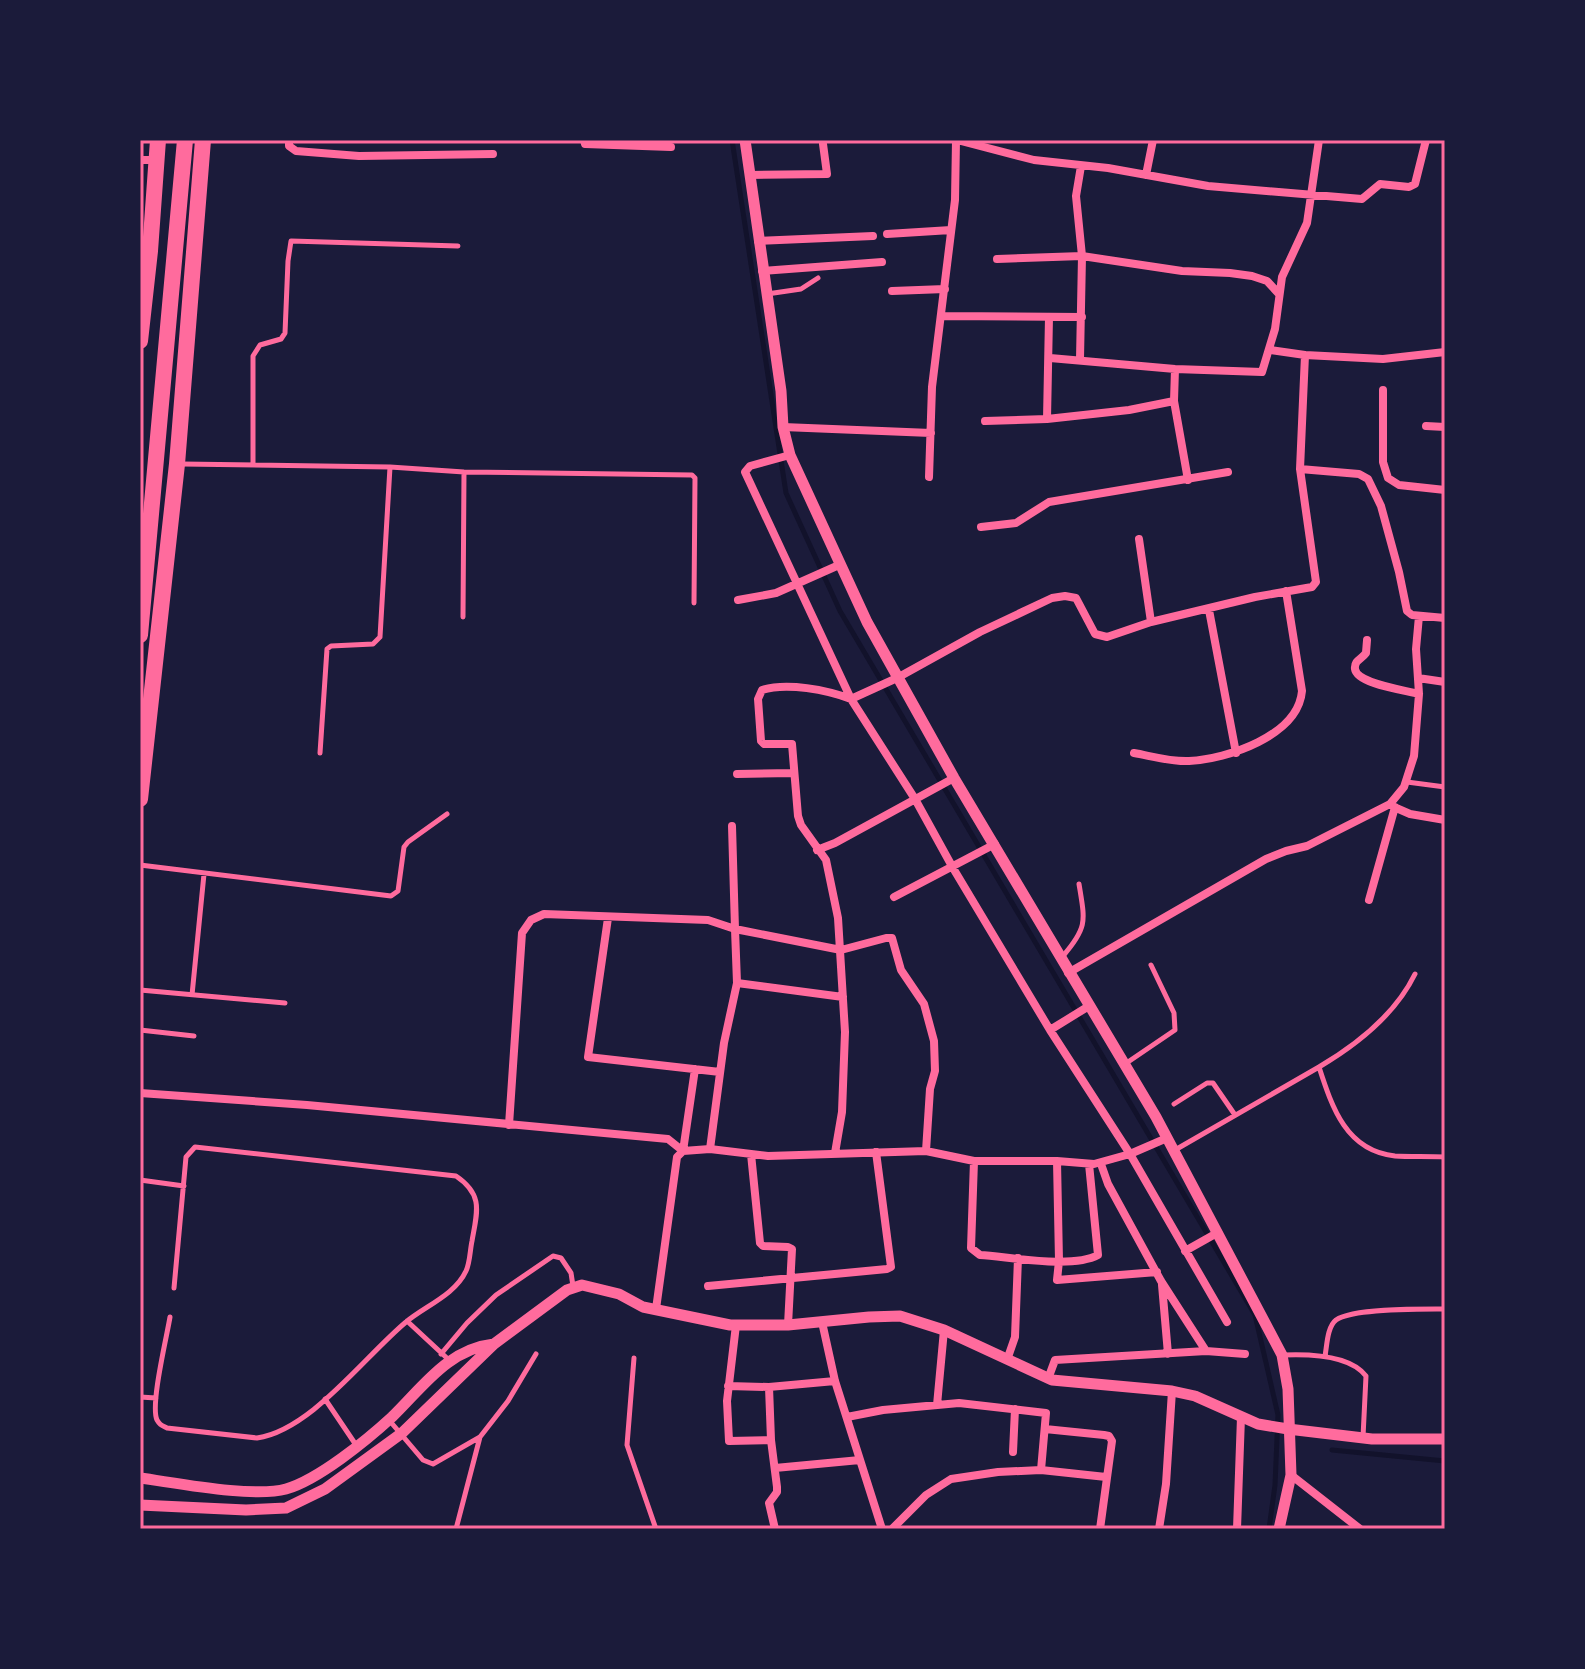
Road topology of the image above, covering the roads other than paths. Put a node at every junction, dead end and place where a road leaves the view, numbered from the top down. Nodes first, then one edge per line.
1 (158, 140) edge
2 (185, 140) edge
3 (203, 140) edge
4 (289, 140) edge
5 (584, 140) edge
6 (745, 140) edge
7 (956, 140) edge
8 (1153, 140) edge
9 (1319, 140) edge
10 (1426, 140) edge
11 (823, 144) dead end
12 (671, 147) dead end
13 (493, 154) dead end
14 (148, 160) edge
15 (1081, 166) junction
16 (749, 175) junction
17 (1146, 175) junction
18 (1311, 195) junction
19 (951, 230) junction
20 (887, 234) dead end
21 (873, 236) dead end
22 (758, 241) junction
23 (458, 246) dead end
24 (145, 252) edge
25 (1082, 256) junction
26 (997, 259) dead end
27 (882, 262) dead end
28 (762, 271) junction
29 (818, 278) dead end
30 (143, 281) edge
31 (945, 289) junction
32 (892, 291) dead end
33 (766, 294) junction
34 (1279, 294) junction
35 (941, 316) junction
36 (1049, 317) junction
37 (1082, 317) junction
38 (140, 341) edge
39 (1270, 350) junction
40 (1445, 352) edge
41 (1305, 355) junction
42 (1050, 358) junction
43 (1080, 359) junction
44 (1175, 369) junction
45 (1383, 390) dead end
46 (1174, 401) junction
47 (1047, 419) junction
48 (985, 421) dead end
49 (1426, 426) dead end
50 (783, 427) junction
51 (1445, 427) edge
52 (931, 433) junction
53 (786, 456) junction
54 (177, 464) junction
55 (253, 465) junction
56 (390, 467) junction
57 (1300, 469) junction
58 (464, 472) junction
59 (1228, 472) dead end
60 (929, 477) dead end
61 (1188, 480) junction
62 (1445, 490) edge
63 (981, 527) dead end
64 (1139, 539) dead end
65 (833, 567) junction
66 (799, 582) junction
67 (1286, 591) junction
68 (738, 600) dead end
69 (694, 603) dead end
70 (1209, 610) junction
71 (1419, 616) junction
72 (463, 617) dead end
73 (1445, 618) edge
74 (1151, 622) junction
75 (140, 635) edge
76 (1367, 640) dead end
77 (1418, 678) junction
78 (892, 680) junction
79 (1445, 682) edge
80 (1419, 694) junction
81 (851, 699) junction
82 (320, 753) dead end
83 (1134, 753) dead end
84 (1236, 753) junction
85 (793, 773) junction
86 (737, 774) dead end
87 (949, 781) junction
88 (1407, 782) junction
89 (1445, 787) edge
90 (918, 798) junction
91 (140, 799) edge
92 (1392, 806) junction
93 (447, 814) dead end
94 (1445, 820) edge
95 (732, 826) dead end
96 (990, 847) junction
97 (817, 850) junction
98 (140, 865) edge
99 (956, 867) junction
100 (204, 874) junction
101 (1079, 884) dead end
102 (894, 897) dead end
103 (1369, 900) dead end
104 (608, 918) junction
105 (735, 929) junction
106 (841, 950) junction
107 (1061, 959) junction
108 (1151, 965) dead end
109 (1068, 973) junction
110 (1415, 974) dead end
111 (737, 983) junction
112 (140, 990) edge
113 (192, 995) junction
114 (843, 997) junction
115 (285, 1003) dead end
116 (1085, 1009) junction
117 (1053, 1028) junction
118 (140, 1030) edge
119 (194, 1036) dead end
120 (1124, 1064) junction
121 (1319, 1067) junction
122 (695, 1069) junction
123 (720, 1072) junction
124 (140, 1093) edge
125 (1174, 1104) dead end
126 (1235, 1115) junction
127 (509, 1125) junction
128 (1162, 1141) junction
129 (710, 1149) junction
130 (1174, 1150) junction
131 (683, 1151) junction
132 (926, 1151) junction
133 (876, 1152) junction
134 (835, 1153) junction
135 (1133, 1153) junction
136 (751, 1154) junction
137 (1445, 1157) edge
138 (974, 1161) junction
139 (1057, 1161) junction
140 (1089, 1164) junction
141 (1101, 1164) junction
142 (140, 1180) edge
143 (184, 1186) junction
144 (1214, 1235) junction
145 (1189, 1248) junction
146 (1018, 1258) junction
147 (1059, 1261) junction
148 (1159, 1276) junction
149 (789, 1279) junction
150 (573, 1286) junction
151 (708, 1286) dead end
152 (174, 1288) dead end
153 (656, 1309) junction
154 (1445, 1309) edge
155 (170, 1317) dead end
156 (407, 1321) junction
157 (822, 1322) junction
158 (1227, 1322) dead end
159 (736, 1325) junction
160 (788, 1325) junction
161 (944, 1330) junction
162 (494, 1344) junction
163 (1206, 1351) junction
164 (536, 1354) dead end
165 (1168, 1354) junction
166 (1245, 1354) dead end
167 (1282, 1355) junction
168 (1325, 1356) junction
169 (445, 1357) junction
170 (634, 1358) dead end
171 (1007, 1360) junction
172 (1048, 1379) junction
173 (835, 1381) junction
174 (728, 1386) junction
175 (769, 1387) junction
176 (1172, 1391) junction
177 (140, 1397) edge
178 (156, 1398) junction
179 (325, 1399) junction
180 (937, 1405) junction
181 (1015, 1409) junction
182 (847, 1417) junction
183 (1241, 1417) junction
184 (389, 1420) junction
185 (1045, 1429) junction
186 (1289, 1429) junction
187 (402, 1433) junction
188 (480, 1437) junction
189 (1363, 1438) junction
190 (1445, 1439) edge
191 (771, 1440) junction
192 (357, 1445) junction
193 (1013, 1452) dead end
194 (860, 1460) junction
195 (775, 1468) junction
196 (1041, 1470) junction
197 (1291, 1475) junction
198 (1106, 1477) junction
199 (140, 1478) edge
200 (283, 1490) junction
201 (140, 1505) edge
202 (286, 1508) junction
203 (456, 1529) edge
204 (656, 1529) edge
205 (775, 1529) edge
206 (882, 1529) edge
207 (892, 1529) edge
208 (1100, 1529) edge
209 (1159, 1529) edge
210 (1237, 1529) edge
211 (1279, 1529) edge
212 (1360, 1529) edge

1 - 14 highway
2 - 75 highway
3 - 54 highway
4 - 13 street
5 - 12 street
6 - 16 street
7 - 15 street
7 - 19 street
8 - 17 street
9 - 18 street
10 - 18 street
11 - 16 street
14 - 24 highway
15 - 17 street
15 - 25 street
16 - 22 street
17 - 18 street
18 - 34 street
19 - 20 street
19 - 31 street
21 - 22 street
22 - 28 street
23 - 55 lane
24 - 30 highway
25 - 26 street
25 - 34 street
25 - 37 street
27 - 28 street
28 - 33 street
29 - 33 lane
30 - 38 highway
31 - 32 street
31 - 35 street
33 - 50 street
34 - 39 street
35 - 36 street
35 - 52 street
36 - 37 street
36 - 42 street
37 - 43 street
39 - 41 street
39 - 44 street
40 - 41 street
41 - 57 street
42 - 43 street
42 - 47 street
43 - 44 street
44 - 46 street
45 - 62 street
46 - 47 street
46 - 61 street
47 - 48 street
49 - 51 street
50 - 52 street
50 - 53 street
52 - 60 street
53 - 65 street
53 - 66 street
54 - 55 lane
54 - 91 highway
55 - 56 lane
56 - 58 lane
56 - 82 lane
57 - 67 street
57 - 71 street
58 - 69 lane
58 - 72 lane
59 - 61 street
61 - 63 street
64 - 74 street
65 - 66 street
65 - 78 street
66 - 68 street
66 - 81 street
67 - 70 street
67 - 84 street
70 - 74 street
70 - 84 street
71 - 73 street
71 - 77 street
74 - 78 street
76 - 80 street
77 - 79 street
77 - 80 street
78 - 81 street
78 - 87 street
80 - 88 street
81 - 85 street
81 - 90 street
83 - 84 street
85 - 86 street
85 - 97 street
87 - 90 street
87 - 96 street
88 - 89 lane
88 - 92 street
90 - 97 street
90 - 99 street
92 - 94 street
92 - 103 street
92 - 109 street
93 - 100 lane
95 - 105 street
96 - 99 street
96 - 107 street
97 - 106 street
98 - 100 lane
99 - 102 street
99 - 117 street
100 - 113 lane
101 - 107 lane
104 - 105 street
104 - 122 street
104 - 127 street
105 - 106 street
105 - 111 street
106 - 114 street
106 - 132 street
107 - 109 street
108 - 120 lane
109 - 116 street
110 - 121 lane
111 - 114 street
111 - 123 street
112 - 113 lane
113 - 115 lane
114 - 134 street
116 - 117 street
116 - 120 street
117 - 135 street
118 - 119 lane
120 - 128 street
121 - 126 lane
121 - 137 lane
122 - 123 street
122 - 131 street
123 - 129 street
124 - 127 street
125 - 126 lane
126 - 130 lane
127 - 131 street
128 - 130 street
128 - 135 street
129 - 131 street
129 - 136 street
130 - 144 street
131 - 153 street
132 - 133 street
132 - 138 street
133 - 134 street
133 - 149 street
134 - 136 street
135 - 141 street
135 - 145 street
136 - 149 street
138 - 139 street
138 - 146 street
139 - 140 street
139 - 147 street
140 - 141 street
140 - 147 street
141 - 148 street
142 - 143 lane
143 - 152 lane
143 - 156 lane
144 - 145 street
144 - 167 street
145 - 158 street
146 - 147 street
146 - 171 street
147 - 148 street
148 - 163 street
148 - 165 street
149 - 151 street
149 - 160 street
150 - 153 street
150 - 162 street
150 - 169 lane
153 - 159 street
154 - 168 lane
155 - 178 lane
156 - 169 lane
156 - 179 lane
157 - 160 street
157 - 161 street
157 - 173 street
159 - 160 street
159 - 174 street
161 - 171 street
161 - 180 street
162 - 169 street
162 - 187 street
163 - 165 street
163 - 166 street
164 - 188 lane
165 - 172 street
167 - 168 lane
167 - 186 street
168 - 189 lane
169 - 184 street
170 - 204 lane
171 - 172 street
172 - 176 street
173 - 175 street
173 - 182 street
174 - 175 street
174 - 191 street
175 - 191 street
176 - 183 street
176 - 209 street
177 - 178 lane
178 - 179 lane
179 - 192 lane
180 - 181 street
180 - 182 street
181 - 185 street
181 - 193 street
182 - 194 street
183 - 186 street
183 - 210 street
184 - 187 lane
184 - 192 street
185 - 196 street
185 - 198 street
186 - 189 street
186 - 197 street
187 - 188 lane
187 - 202 street
188 - 203 lane
189 - 190 street
191 - 195 street
192 - 200 street
194 - 195 street
194 - 206 street
195 - 205 street
196 - 198 street
196 - 207 street
197 - 211 street
197 - 212 street
198 - 208 street
199 - 200 street
200 - 202 street
201 - 202 street

